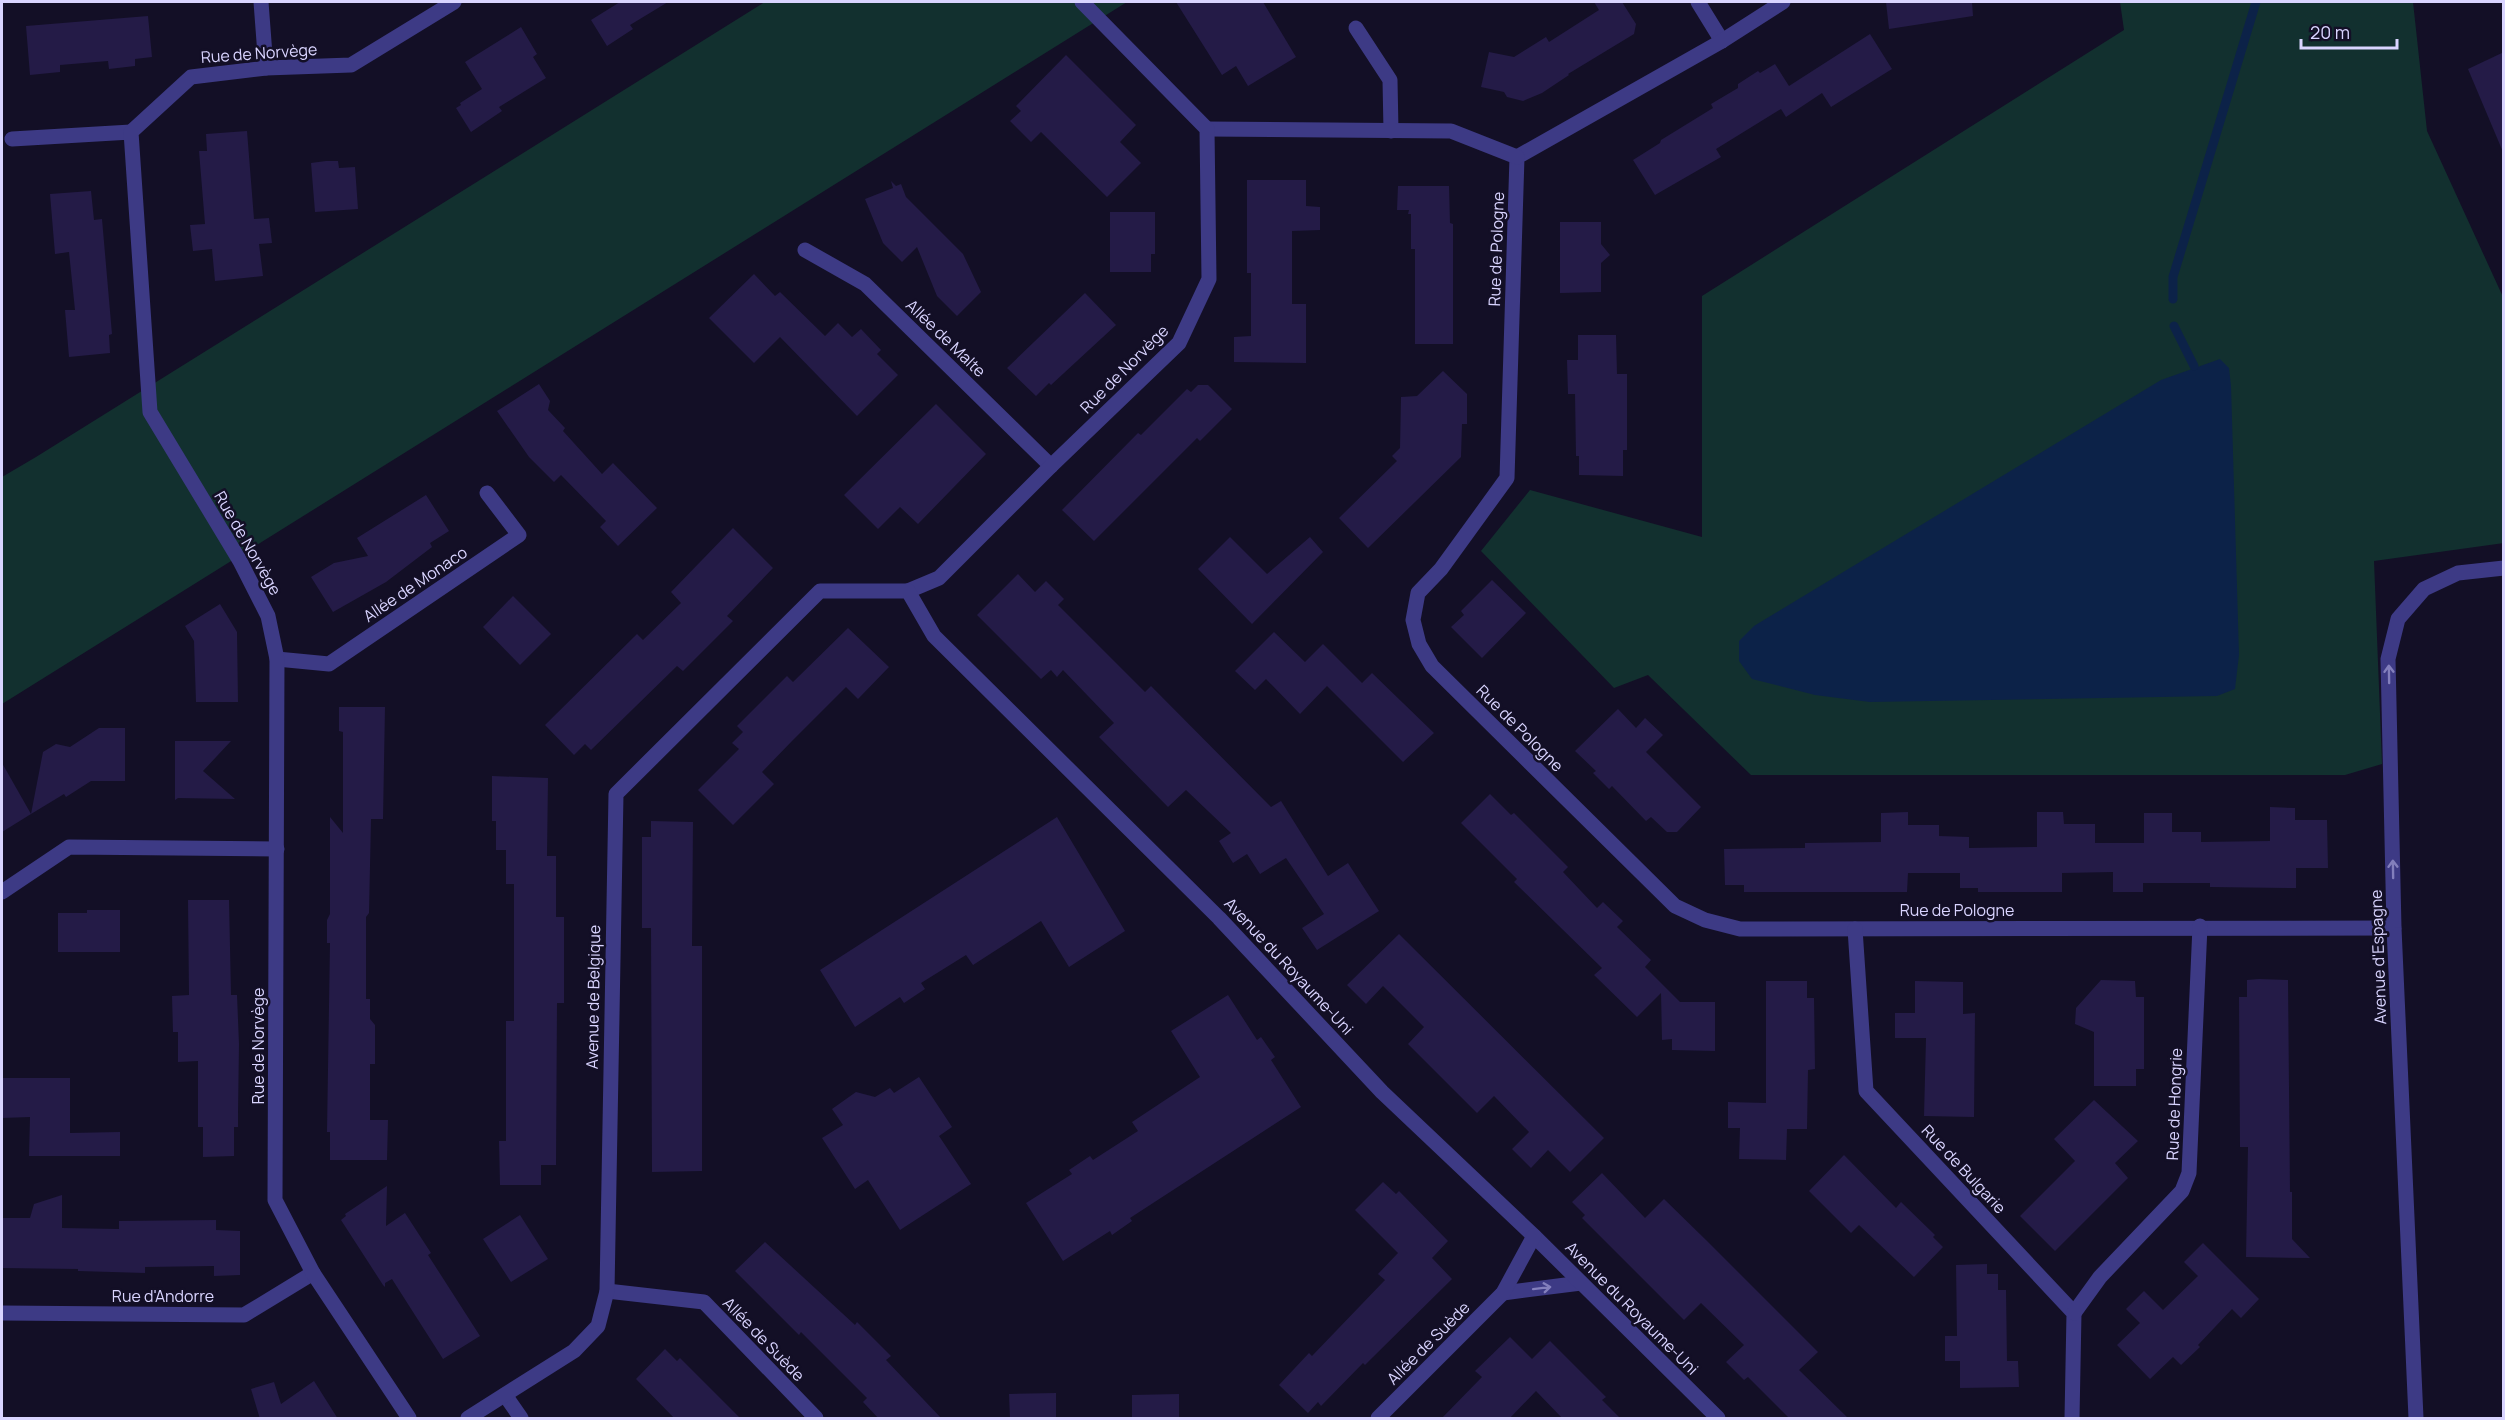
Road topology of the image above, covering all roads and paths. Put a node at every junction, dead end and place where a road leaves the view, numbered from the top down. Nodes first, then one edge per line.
1 (261, 2) edge
2 (454, 2) edge
3 (1082, 2) edge
4 (1698, 2) edge
5 (1783, 2) edge
6 (1356, 28) dead end
7 (1722, 41) junction
8 (266, 68) junction
9 (1207, 129) junction
10 (1391, 131) junction
11 (131, 132) junction
12 (12, 139) dead end
13 (1517, 157) junction
14 (805, 250) dead end
15 (1051, 466) junction
16 (487, 494) dead end
17 (2504, 568) edge
18 (908, 591) junction
19 (277, 659) junction
20 (277, 849) junction
21 (2, 892) edge
22 (2200, 927) junction
23 (2394, 928) junction
24 (1855, 929) junction
25 (1534, 1236) junction
26 (313, 1273) junction
27 (1581, 1283) junction
28 (607, 1291) junction
29 (1503, 1293) junction
30 (2, 1313) edge
31 (2074, 1313) junction
32 (506, 1395) junction
33 (409, 1419) edge
34 (468, 1419) edge
35 (521, 1419) edge
36 (816, 1419) edge
37 (1378, 1419) edge
38 (1718, 1419) edge
39 (2072, 1419) edge
40 (2416, 1419) edge

1 - 8 street
2 - 8 street, Rue de Norvège
3 - 9 street
4 - 7 street
5 - 7 street
6 - 10 street
7 - 13 street
8 - 11 street, Rue de Norvège
9 - 10 street
9 - 15 street, Rue de Norvège
10 - 13 street
11 - 12 street
11 - 19 street, Rue de Norvège
13 - 24 street, Rue de Pologne
14 - 15 street, Allée de Malte
15 - 18 street, Rue de Norvège
16 - 19 street, Allée de Monaco
23 -> 17 street, Avenue d'Espagne
18 - 25 street, Avenue du Royaume-Uni
18 - 28 street, Avenue de Belgique
19 - 20 street, Rue de Norvège
20 - 21 street
20 - 26 street, Rue de Norvège
22 - 23 street, Rue de Pologne
22 - 24 street, Rue de Pologne
22 - 31 street, Rue de Hongrie
23 - 40 street, Avenue d'Espagne
24 - 31 street, Rue de Bulgarie
25 - 27 street, Avenue du Royaume-Uni
25 - 29 street, Allée de Suède
26 - 30 street, Rue d'Andorre
26 - 33 street, Rue de Norvège
29 -> 27 street
27 - 38 street, Avenue du Royaume-Uni
28 - 32 street, Avenue de Belgique
28 - 36 street, Allée de Suède
29 - 37 street, Allée de Suède
31 - 39 street
32 - 34 street, Avenue de Belgique
32 - 35 street

